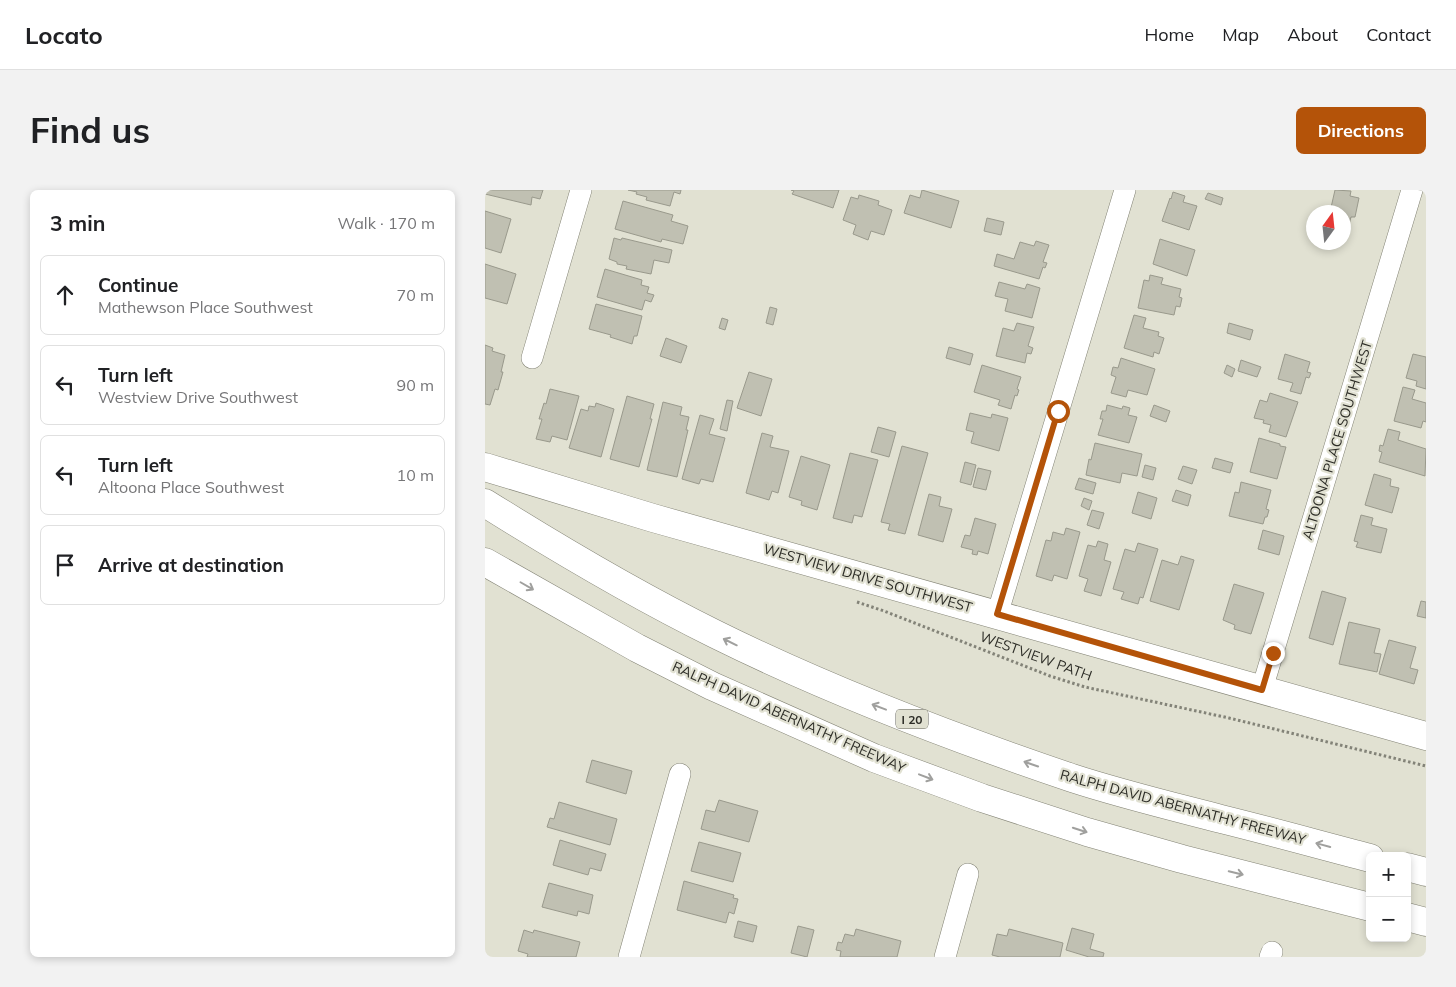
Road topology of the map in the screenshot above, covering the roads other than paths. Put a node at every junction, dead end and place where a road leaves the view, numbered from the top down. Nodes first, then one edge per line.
1 (581, 190) edge
2 (1125, 190) edge
3 (1412, 190) edge
4 (532, 358) dead end
5 (485, 467) edge
6 (485, 504) edge
7 (485, 562) edge
8 (997, 614) junction
9 (1262, 690) junction
10 (1426, 736) edge
11 (680, 774) dead end
12 (1366, 857) edge
13 (1411, 868) edge
14 (1426, 872) edge
15 (968, 874) dead end
16 (1366, 906) edge
17 (1411, 918) edge
18 (1426, 922) edge
19 (629, 957) edge
20 (945, 957) edge

1 - 4 street
2 - 8 street
3 - 9 street, ALTOONA PLACE SOUTHWEST
5 - 8 main road, WESTVIEW DRIVE SOUTHWEST
12 -> 6 main road, RALPH DAVID ABERNATHY FREEWAY / I 20
7 -> 16 main road, RALPH DAVID ABERNATHY FREEWAY
8 - 9 main road, WESTVIEW DRIVE SOUTHWEST
9 - 10 main road, WESTVIEW DRIVE SOUTHWEST
11 - 19 street
13 - 14 main road
15 - 20 street
17 - 18 main road

